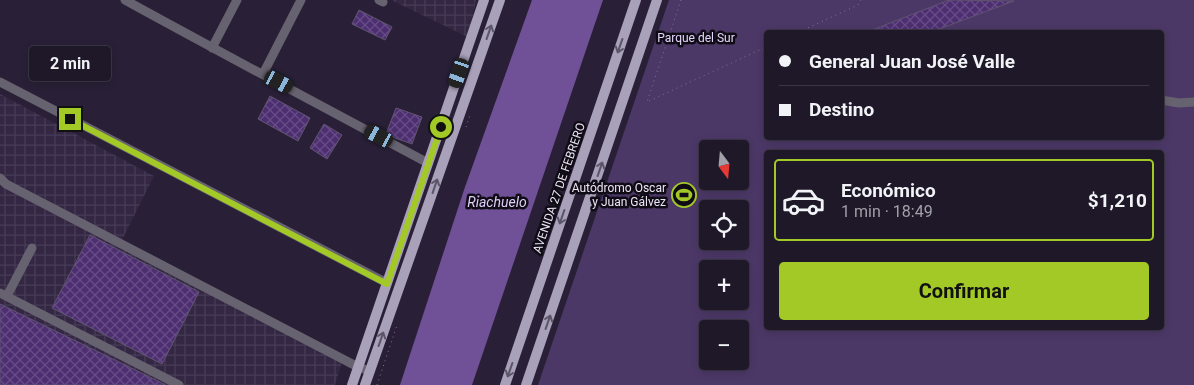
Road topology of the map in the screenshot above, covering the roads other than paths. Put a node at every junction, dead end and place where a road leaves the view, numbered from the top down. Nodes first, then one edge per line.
1 (125, 0) edge
2 (237, 0) edge
3 (301, 0) edge
4 (484, 0) edge
5 (500, 0) edge
6 (636, 0) edge
7 (657, 0) edge
8 (212, 48) junction
9 (263, 74) junction
10 (0, 82) edge
11 (1164, 100) edge
12 (1194, 102) edge
13 (428, 163) junction
14 (0, 178) edge
15 (32, 248) dead end
16 (387, 284) junction
17 (3, 295) edge
18 (358, 367) junction
19 (370, 371) junction
20 (178, 385) edge
21 (352, 385) edge
22 (366, 385) edge
23 (505, 385) edge
24 (526, 385) edge

1 - 8 street
2 - 8 street
3 - 9 street
4 - 13 main road
19 -> 5 main road
6 -> 23 main road, AVENIDA 27 DE FEBRERO
24 -> 7 main road
8 - 9 street
9 - 13 street
10 - 16 street
11 - 12 street
13 - 16 main road
14 - 18 street
15 - 17 street
16 - 18 main road
17 - 20 street
18 - 19 street
18 - 21 main road
19 - 22 main road

